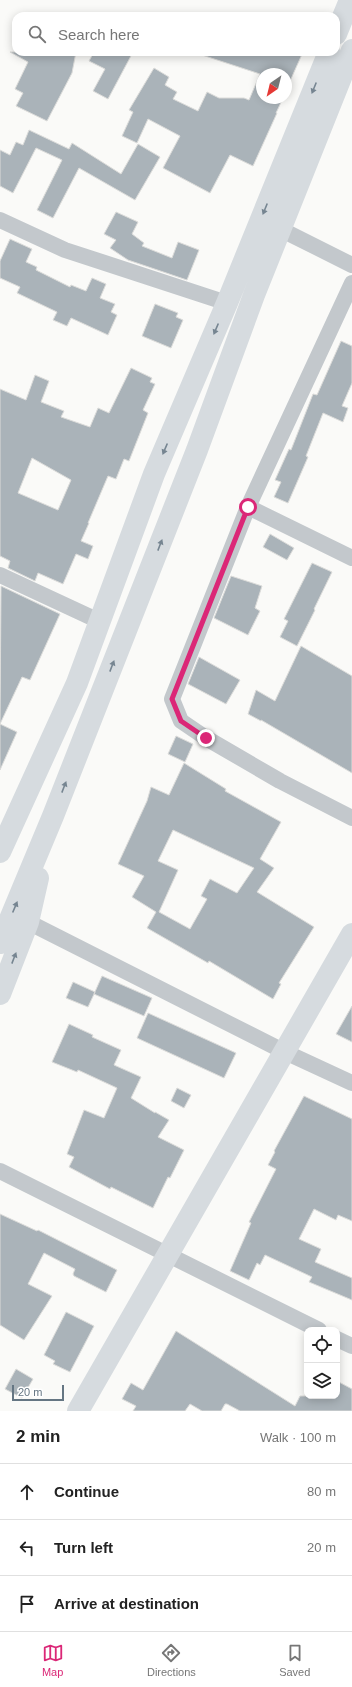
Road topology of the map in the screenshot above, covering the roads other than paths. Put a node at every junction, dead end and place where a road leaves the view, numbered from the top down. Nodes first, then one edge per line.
1 (350, 0) edge
2 (340, 24) edge
3 (352, 50) edge
4 (327, 56) edge
5 (0, 220) edge
6 (280, 229) junction
7 (352, 265) edge
8 (352, 283) edge
9 (227, 303) junction
10 (248, 507) junction
11 (352, 558) edge
12 (0, 575) edge
13 (99, 621) junction
14 (53, 816) junction
15 (352, 818) edge
16 (0, 852) edge
17 (28, 922) junction
18 (352, 934) edge
19 (0, 943) edge
20 (0, 994) edge
21 (285, 1052) junction
22 (352, 1083) edge
23 (0, 1171) edge
24 (169, 1254) junction
25 (313, 1327) edge
26 (340, 1340) edge
27 (352, 1346) edge
28 (78, 1411) edge

1 - 2 main road
3 - 6 main road
4 -> 9 main road
5 - 9 street
6 - 7 street
14 -> 6 main road
8 - 10 street
9 -> 13 main road
10 - 11 street
10 - 15 street
12 - 13 street
13 - 16 main road
14 - 17 main road
19 -> 14 main road
20 -> 17 main road
17 - 21 street
18 - 21 main road
21 - 22 street
21 - 24 main road
23 - 24 street
24 - 25 street
24 - 28 main road
26 - 27 street

